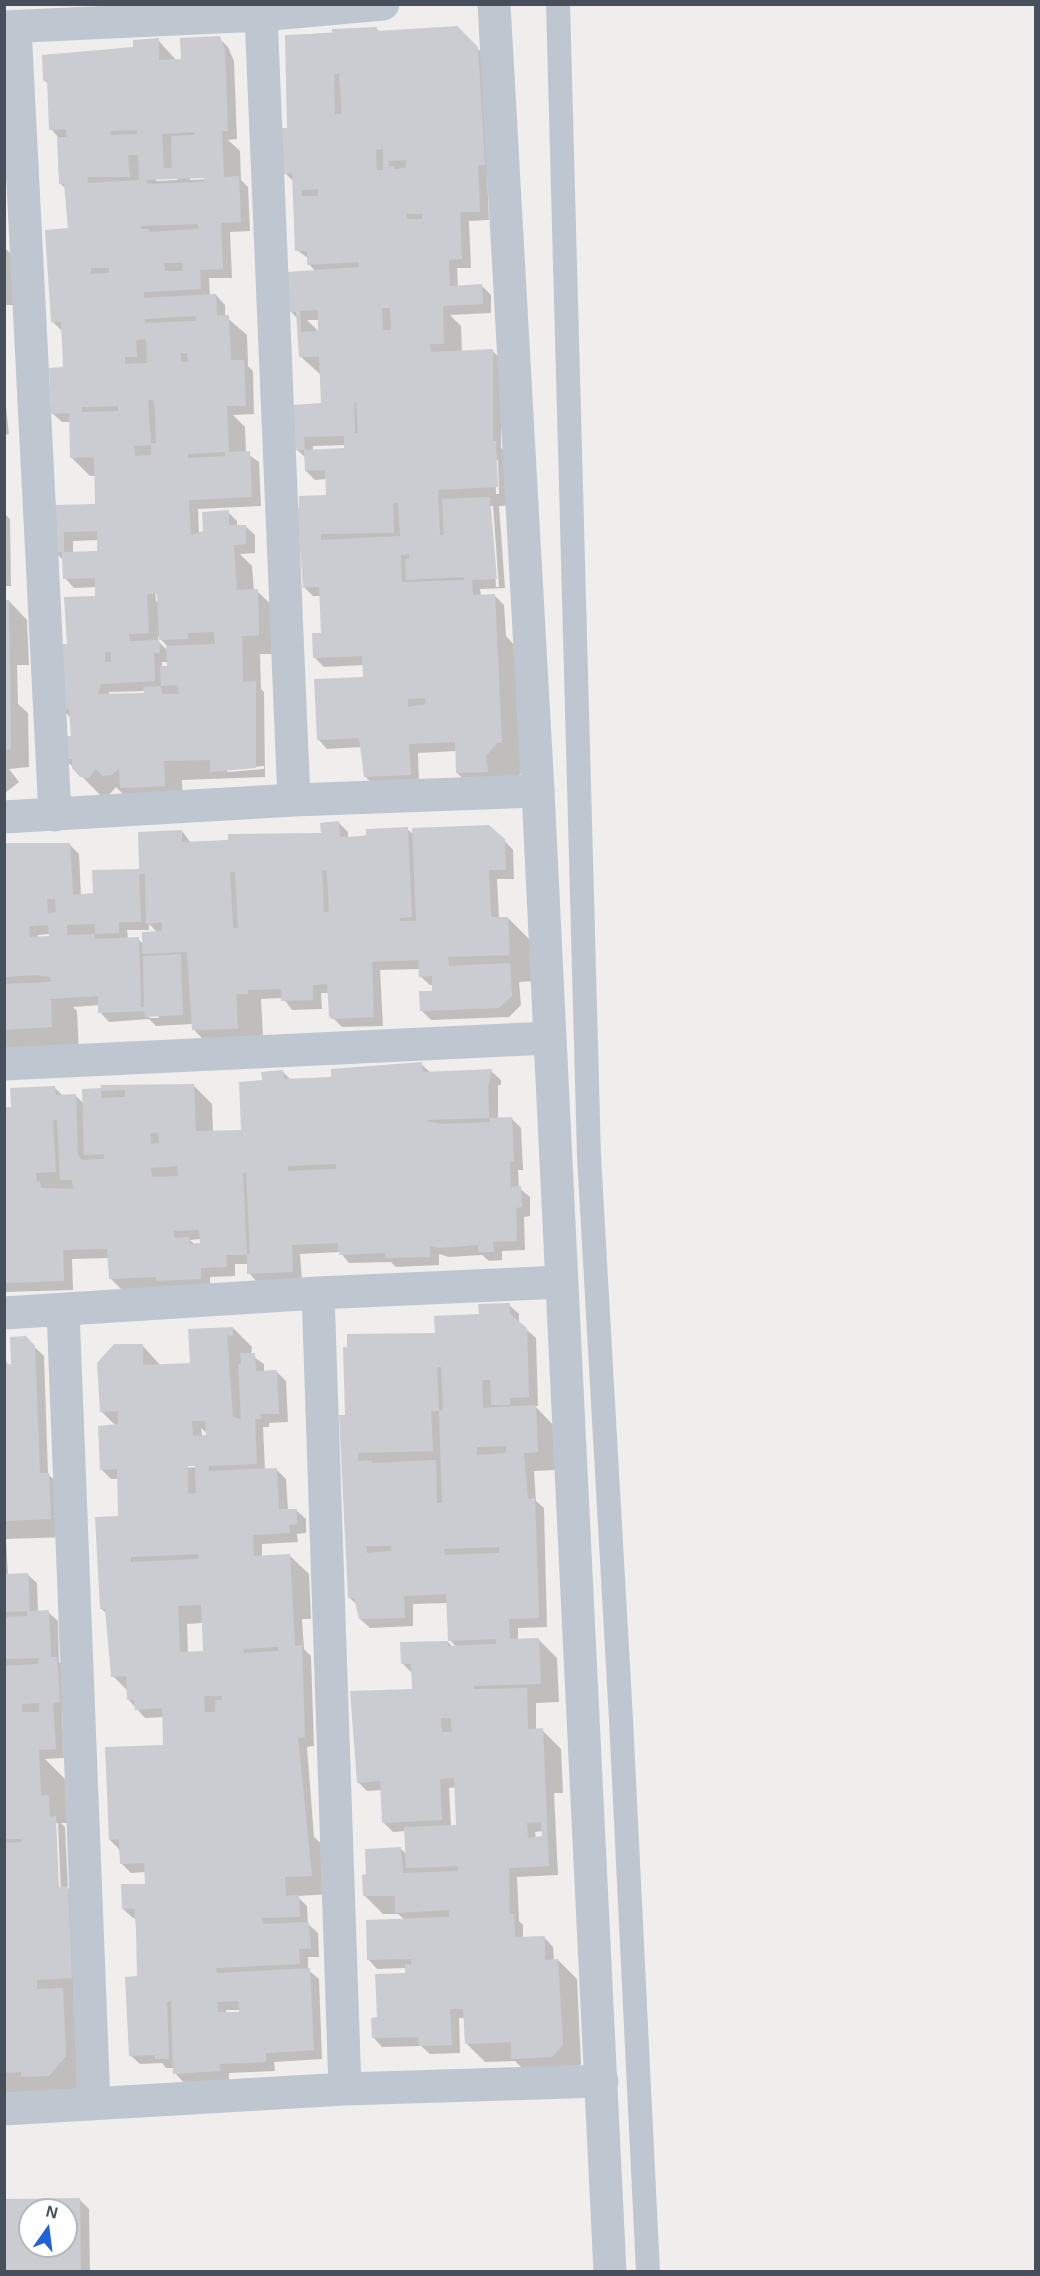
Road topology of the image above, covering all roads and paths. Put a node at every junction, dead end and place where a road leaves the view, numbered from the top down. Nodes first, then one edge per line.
1 (382, 4) edge
2 (494, 4) edge
3 (558, 4) edge
4 (261, 15) junction
5 (10, 27) edge
6 (538, 791) junction
7 (294, 800) junction
8 (55, 815) junction
9 (4, 817) edge
10 (549, 1038) junction
11 (4, 1064) edge
12 (561, 1282) junction
13 (318, 1293) junction
14 (63, 1310) junction
15 (4, 1313) edge
16 (602, 2081) junction
17 (345, 2089) junction
18 (94, 2104) junction
19 (4, 2109) edge
20 (610, 2271) edge
21 (648, 2271) edge

1 - 4 street
2 - 6 street
3 - 21 lane
4 - 5 street
4 - 7 street
5 - 8 street
6 - 7 street
6 - 10 street
7 - 8 street
8 - 9 street
10 - 11 street
10 - 12 street
12 - 13 street
12 - 16 street
13 - 14 street
13 - 17 street
14 - 15 street
14 - 18 street
16 - 17 street
16 - 20 street
17 - 18 street
18 - 19 street

